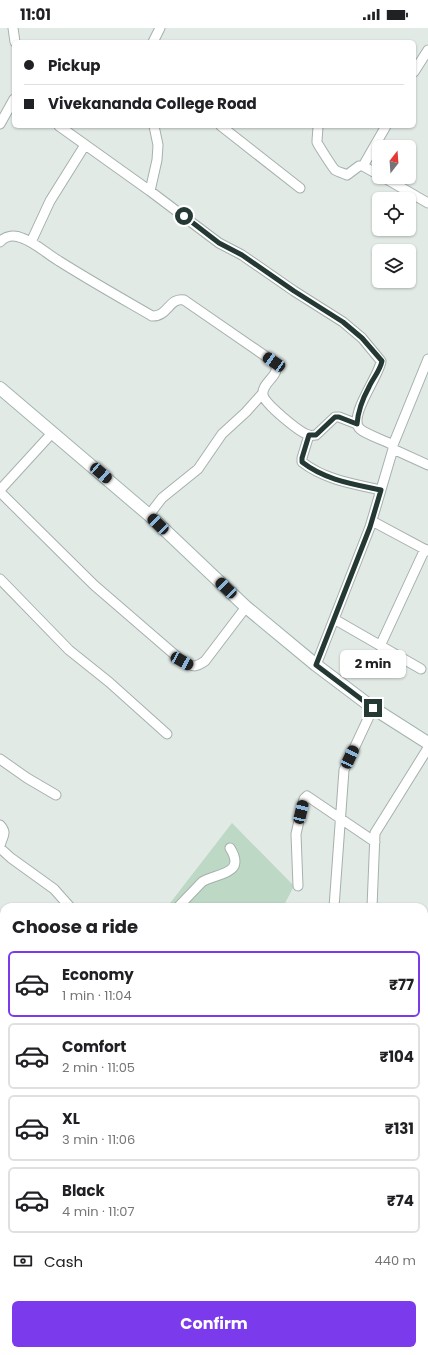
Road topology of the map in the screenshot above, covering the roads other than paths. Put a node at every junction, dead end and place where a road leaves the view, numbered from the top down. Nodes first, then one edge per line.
1 (13, 28) edge
2 (160, 28) edge
3 (14, 40) edge
4 (154, 40) edge
5 (428, 50) edge
6 (416, 69) edge
7 (12, 103) edge
8 (0, 124) edge
9 (62, 128) edge
10 (154, 128) edge
11 (224, 128) edge
12 (318, 128) edge
13 (385, 128) edge
14 (85, 145) junction
15 (363, 166) junction
16 (372, 170) edge
17 (395, 184) edge
18 (300, 188) dead end
19 (150, 191) junction
20 (428, 204) edge
21 (0, 242) edge
22 (31, 242) junction
23 (428, 359) edge
24 (0, 388) edge
25 (263, 393) junction
26 (357, 424) junction
27 (53, 432) junction
28 (309, 435) junction
29 (393, 447) junction
30 (428, 465) edge
31 (381, 490) junction
32 (0, 491) edge
33 (149, 515) junction
34 (372, 521) junction
35 (427, 550) edge
36 (0, 579) edge
37 (246, 608) junction
38 (334, 619) junction
39 (380, 646) junction
40 (316, 665) junction
41 (421, 669) dead end
42 (373, 708) junction
43 (167, 734) dead end
44 (428, 743) edge
45 (428, 748) edge
46 (0, 759) edge
47 (56, 795) dead end
48 (340, 818) junction
49 (0, 824) edge
50 (375, 842) junction
51 (230, 848) dead end
52 (0, 849) edge
53 (298, 886) dead end
54 (66, 903) edge
55 (182, 903) edge
56 (334, 903) edge
57 (372, 903) edge

1 - 3 street
2 - 4 street
5 - 6 street
7 - 8 street
9 - 14 street
10 - 19 street
11 - 18 street
12 - 15 street
13 - 15 street
14 - 19 street
14 - 22 street
15 - 16 street
17 - 20 street
19 - 26 street
21 - 22 street
22 - 25 street
23 - 29 street
24 - 27 street
25 - 28 street
25 - 33 street
26 - 28 street
26 - 29 street
27 - 32 street
27 - 33 street
28 - 31 street
29 - 30 street
29 - 31 street
31 - 34 street
32 - 37 street
33 - 37 street
34 - 35 street
34 - 38 street
35 - 39 street
36 - 43 street
37 - 40 street
38 - 39 street
38 - 40 street
39 - 41 street
40 - 42 street
42 - 44 street
42 - 48 street
45 - 50 street
46 - 47 street
48 - 50 street
48 - 53 street
48 - 56 street
49 - 52 street
50 - 57 street
51 - 55 street
52 - 54 street

